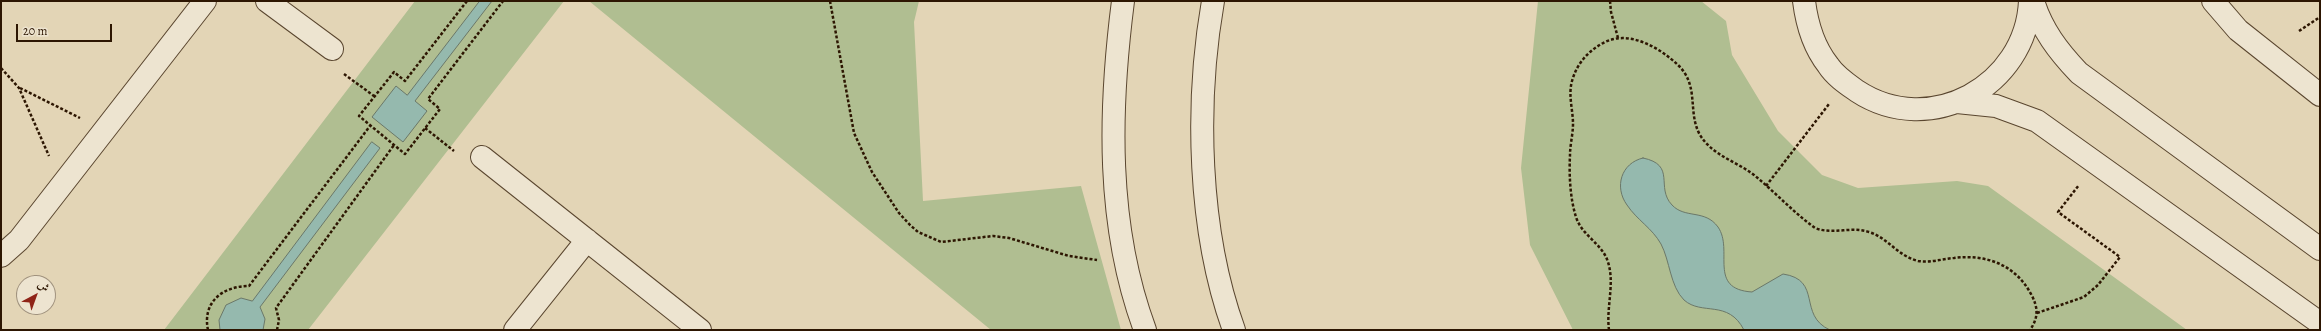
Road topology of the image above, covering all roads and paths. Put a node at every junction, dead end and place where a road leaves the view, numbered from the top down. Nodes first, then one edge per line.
1 (205, 1) edge
2 (267, 1) edge
3 (467, 1) edge
4 (503, 1) edge
5 (827, 1) edge
6 (830, 1) edge
7 (1123, 1) edge
8 (1213, 1) edge
9 (1610, 1) edge
10 (1804, 1) edge
11 (2030, 1) edge
12 (2033, 1) edge
13 (2213, 1) edge
14 (830, 6) junction
15 (2320, 18) edge
16 (2299, 31) dead end
17 (1618, 38) junction
18 (332, 49) dead end
19 (1, 68) edge
20 (1845, 83) junction
21 (20, 88) junction
22 (2320, 95) edge
23 (1957, 102) junction
24 (370, 126) junction
25 (104, 130) junction
26 (394, 145) junction
27 (482, 156) dead end
28 (2096, 162) junction
29 (62, 185) junction
30 (1766, 186) junction
31 (587, 240) junction
32 (2320, 249) edge
33 (1, 256) edge
34 (1125, 263) junction
35 (2038, 313) junction
36 (2320, 323) edge
37 (208, 330) edge
38 (277, 330) edge
39 (515, 330) edge
40 (700, 330) edge
41 (1145, 330) edge
42 (1234, 330) edge
43 (1609, 330) edge
44 (2030, 330) edge

1 - 25 street
2 - 18 street
3 - 24 path
4 - 26 path
5 - 14 path
6 - 14 path
7 - 34 street
8 - 42 street
9 - 17 path
10 - 20 street
11 - 23 street
12 - 32 street
13 - 22 street
14 - 34 path
15 - 16 path
17 - 30 path
17 - 43 path
19 - 21 path
20 - 23 street
20 - 30 path
21 - 25 path
21 - 29 path
23 - 28 street
24 - 26 path
24 - 37 path
25 - 29 street
26 - 38 path
27 - 31 street
28 - 35 path
28 - 36 street
29 - 33 street
30 - 35 path
31 - 39 street
31 - 40 street
34 - 41 street
35 - 44 path

